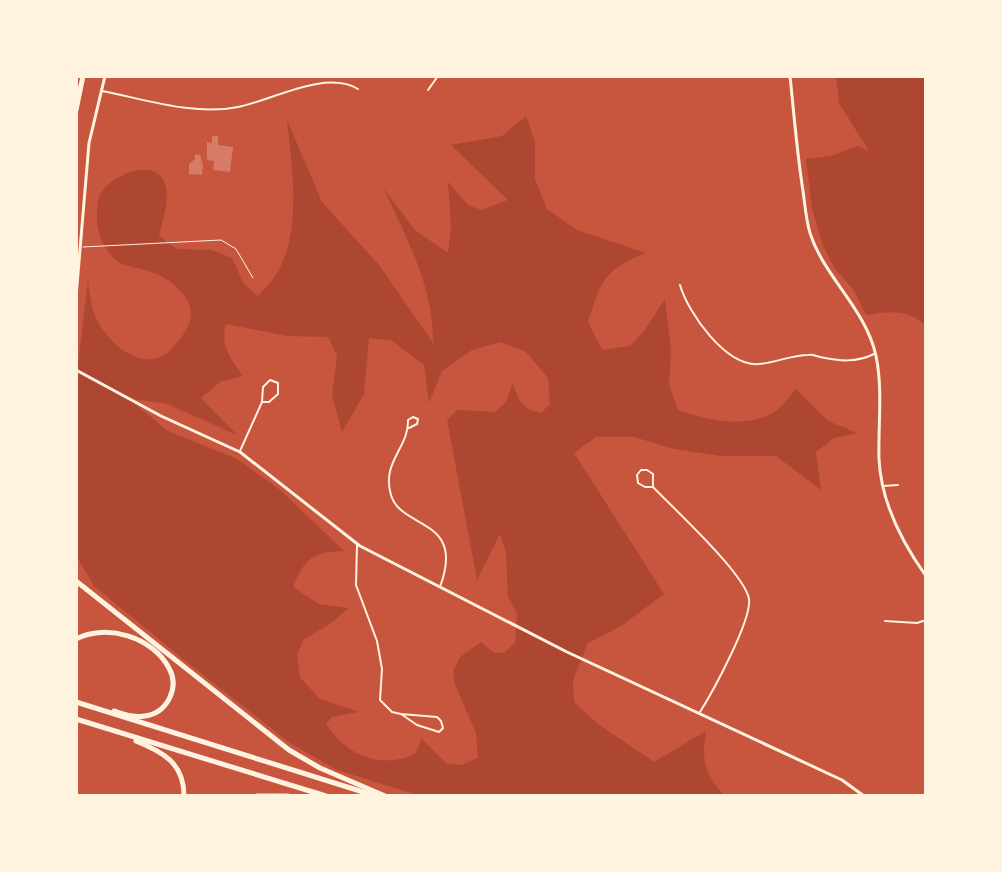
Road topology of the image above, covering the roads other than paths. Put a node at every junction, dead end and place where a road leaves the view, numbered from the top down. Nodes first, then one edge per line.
1 (82, 76) edge
2 (105, 76) edge
3 (438, 76) edge
4 (790, 76) edge
5 (358, 89) dead end
6 (100, 90) junction
7 (428, 90) dead end
8 (76, 93) edge
9 (76, 110) edge
10 (80, 247) junction
11 (253, 278) dead end
12 (680, 285) dead end
13 (76, 297) edge
14 (876, 354) junction
15 (76, 370) edge
16 (262, 402) junction
17 (409, 428) dead end
18 (240, 452) junction
19 (898, 485) dead end
20 (883, 486) junction
21 (653, 487) junction
22 (357, 543) junction
23 (926, 576) edge
24 (76, 581) edge
25 (440, 588) junction
26 (926, 620) edge
27 (885, 621) dead end
28 (76, 639) edge
29 (76, 702) edge
30 (89, 706) junction
31 (700, 712) junction
32 (401, 714) junction
33 (76, 719) edge
34 (109, 729) junction
35 (184, 796) edge
36 (257, 796) edge
37 (288, 796) edge
38 (326, 796) edge
39 (376, 796) edge
40 (385, 796) edge
41 (864, 796) edge

1 - 8 highway
1 - 9 highway
2 - 6 street
3 - 7 street
4 - 14 street
5 - 6 street
6 - 10 street
10 - 11 lane
10 - 13 street
12 - 14 street
14 - 20 street
15 - 18 street
16 - 16 street
16 - 18 street
17 - 25 street
18 - 22 street
19 - 20 street
20 - 23 street
21 - 21 street
21 - 31 street
22 - 25 street
22 - 32 street
24 - 40 highway
25 - 31 street
26 - 27 street
28 - 30 highway
29 - 30 highway
30 - 39 highway
31 - 41 street
32 - 32 street
33 - 34 highway
34 - 35 highway
34 - 38 highway
36 - 37 highway

